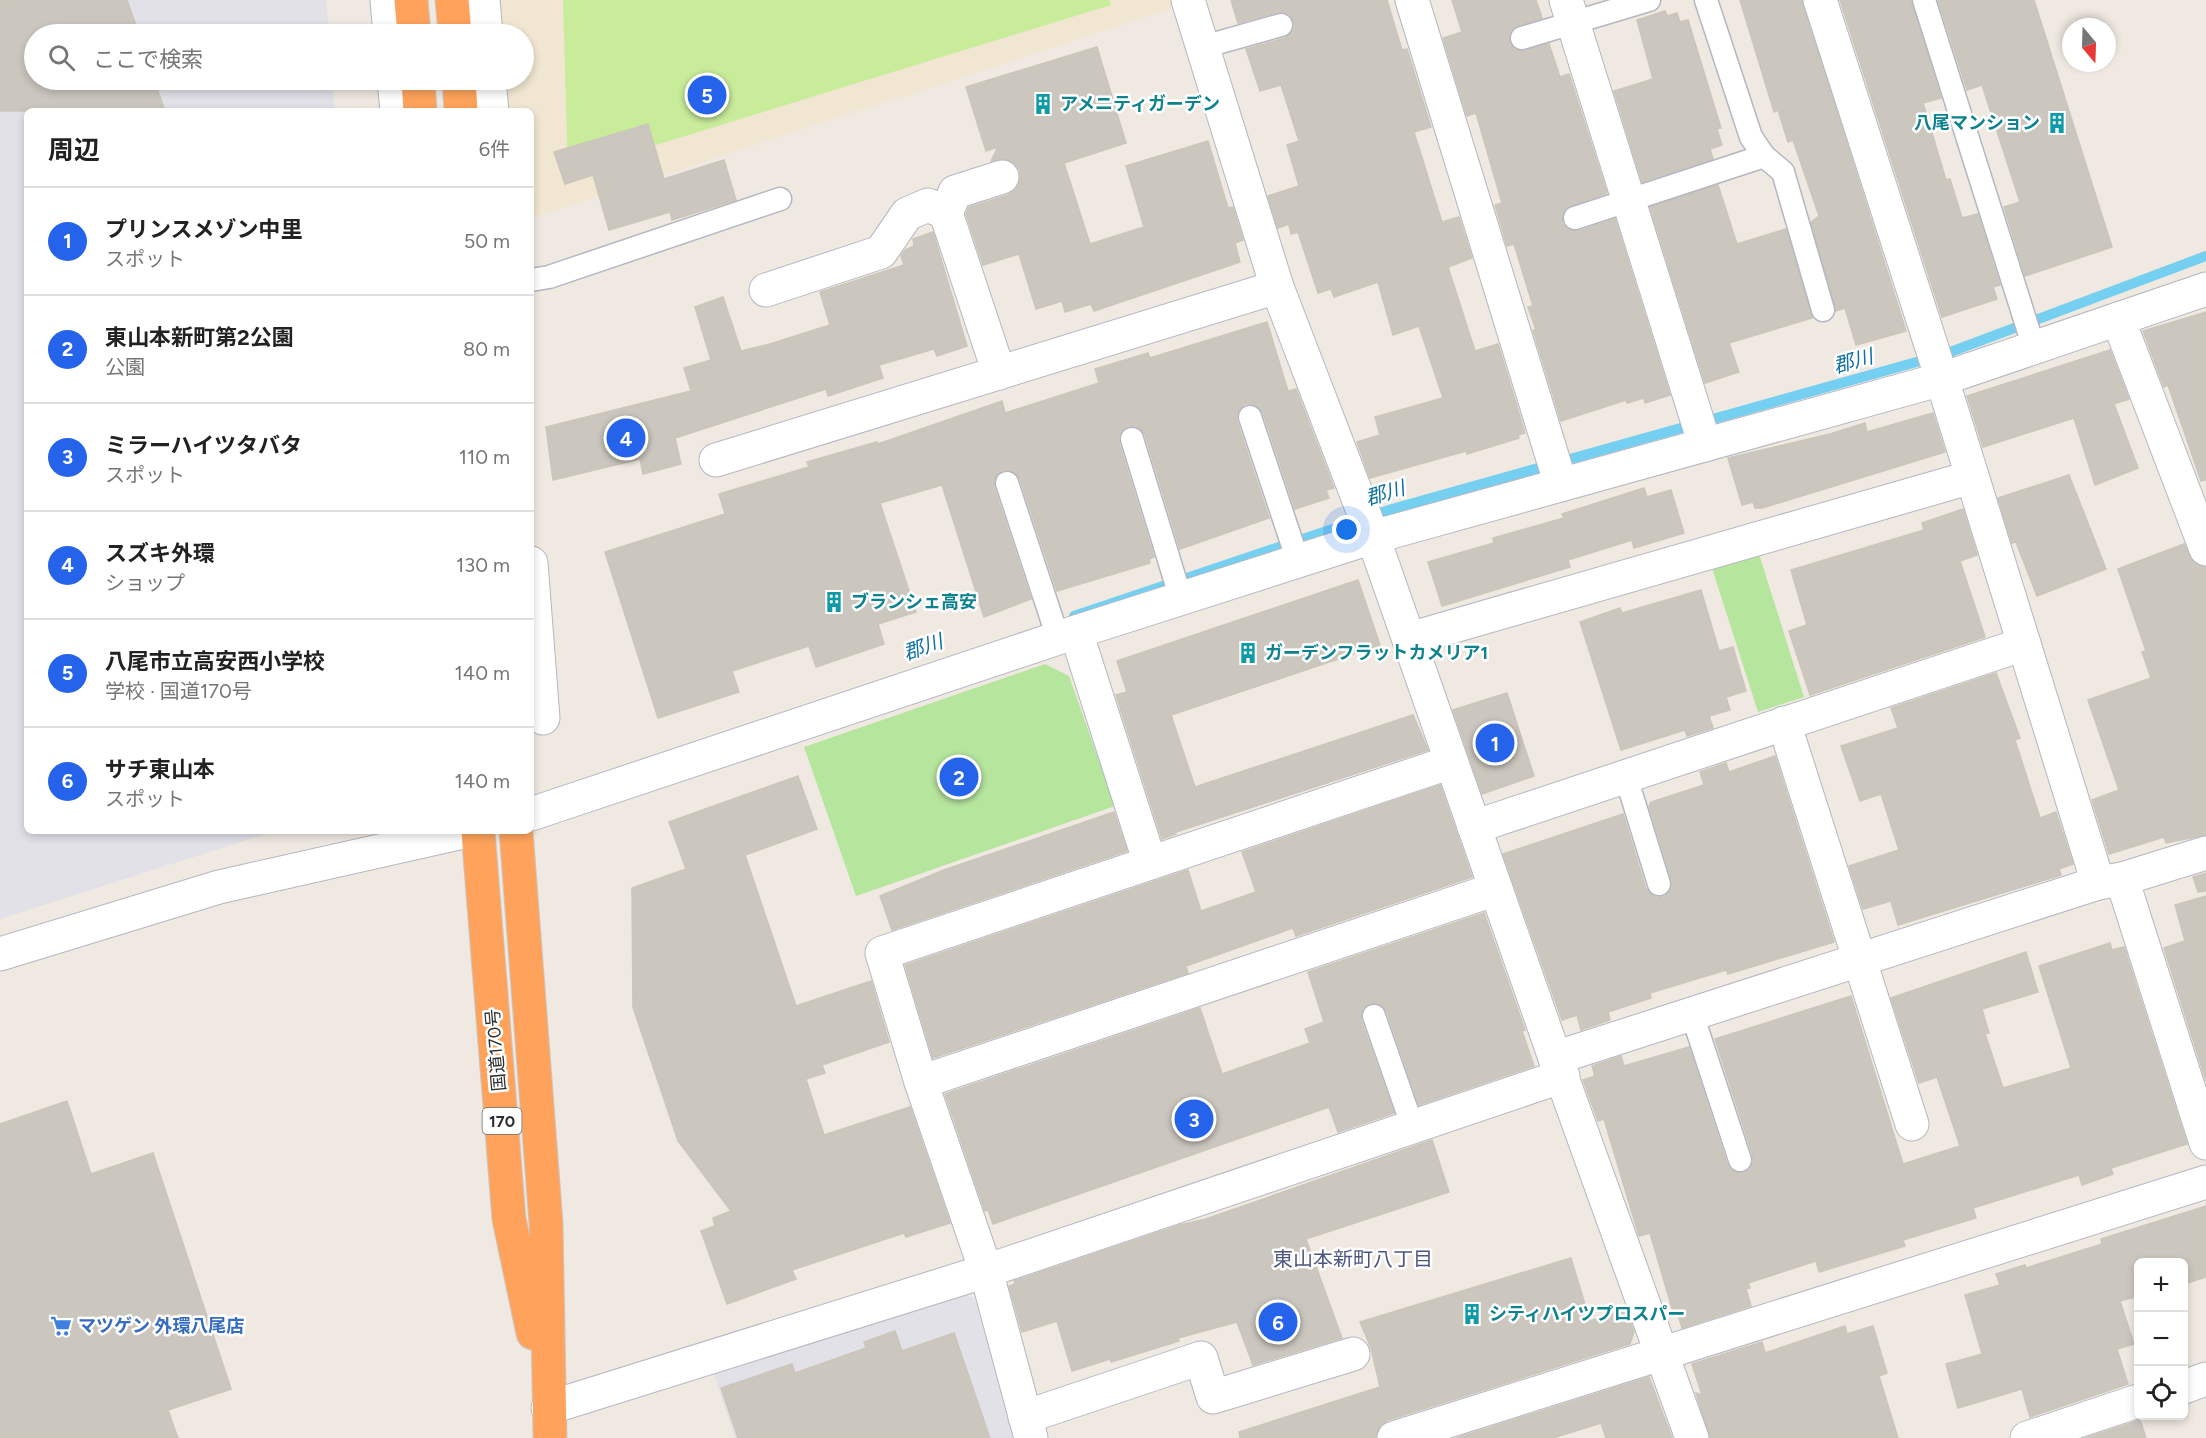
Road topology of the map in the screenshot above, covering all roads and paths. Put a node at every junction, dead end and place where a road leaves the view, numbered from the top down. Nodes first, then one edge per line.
1 (387, 0) edge
2 (411, 0) edge
3 (452, 0) edge
4 (483, 0) edge
5 (1188, 0) edge
6 (1412, 0) edge
7 (1649, 0) edge
8 (1706, 0) edge
9 (1820, 0) edge
10 (1924, 0) edge
11 (1570, 11) edge
12 (389, 24) edge
13 (413, 24) edge
14 (454, 24) edge
15 (485, 24) edge
16 (1281, 24) dead end
17 (1522, 38) dead end
18 (1203, 47) junction
19 (395, 90) edge
20 (419, 90) edge
21 (460, 90) edge
22 (490, 90) edge
23 (397, 108) edge
24 (420, 108) edge
25 (461, 108) edge
26 (492, 108) edge
27 (1764, 156) junction
28 (1002, 177) dead end
29 (780, 199) dead end
30 (1629, 200) junction
31 (946, 213) junction
32 (1575, 218) dead end
33 (534, 280) edge
34 (1277, 287) junction
35 (2206, 289) edge
36 (766, 290) dead end
37 (1823, 310) dead end
38 (2118, 319) junction
39 (2032, 340) junction
40 (1937, 363) junction
41 (999, 373) junction
42 (1250, 417) dead end
43 (1701, 430) junction
44 (1132, 439) dead end
45 (716, 460) dead end
46 (1972, 477) junction
47 (1559, 479) junction
48 (1007, 483) dead end
49 (1367, 522) junction
50 (1293, 545) junction
51 (2206, 549) edge
52 (1176, 584) junction
53 (534, 602) edge
54 (1064, 635) junction
55 (1409, 639) junction
56 (2024, 644) junction
57 (543, 718) dead end
58 (1784, 723) junction
59 (1451, 762) junction
60 (1626, 777) junction
61 (534, 813) edge
62 (1474, 827) junction
63 (455, 834) edge
64 (478, 834) edge
65 (516, 834) edge
66 (2206, 853) edge
67 (1150, 863) junction
68 (2110, 881) junction
69 (1659, 884) dead end
70 (1496, 889) junction
71 (0, 954) edge
72 (1861, 960) junction
73 (1692, 1014) junction
74 (1374, 1016) dead end
75 (1559, 1067) junction
76 (921, 1082) junction
77 (1912, 1124) dead end
78 (2204, 1127) edge
79 (1413, 1128) junction
80 (1740, 1160) dead end
81 (2206, 1182) edge
82 (986, 1271) junction
83 (1663, 1352) junction
84 (1353, 1354) dead end
85 (2206, 1379) edge
86 (2188, 1386) edge
87 (2134, 1403) edge
88 (1028, 1428) edge
89 (548, 1430) edge
90 (1394, 1438) edge
91 (1692, 1438) edge
92 (2027, 1438) edge

1 - 12 street
2 - 13 highway
3 - 14 highway
4 - 15 street
5 - 18 street
6 - 47 street
7 - 11 lane
8 - 27 lane
9 - 40 street
10 - 39 lane
11 - 17 lane
11 - 30 street
16 - 18 lane
18 - 34 street
19 - 23 street
20 - 24 highway
21 - 25 highway
22 - 26 street
27 - 30 lane
27 - 37 lane
28 - 31 street
29 - 33 lane
30 - 32 lane
30 - 43 street
31 - 36 street
31 - 41 street
34 - 41 street
34 - 49 street
35 - 38 street
38 - 39 street
38 - 51 street
39 - 40 street
40 - 43 street
40 - 46 street
41 - 45 street
42 - 50 lane
43 - 47 street
44 - 52 lane
46 - 55 street
46 - 56 street
47 - 49 street
48 - 54 lane
49 - 50 street
49 - 55 street
50 - 52 street
52 - 54 street
53 - 57 street
54 - 61 street
54 - 67 street
55 - 59 street
56 - 58 street
56 - 68 street
58 - 60 street
58 - 72 street
59 - 62 street
59 - 67 street
60 - 62 street
60 - 69 lane
62 - 70 street
63 - 71 street
64 - 89 highway, 国道170号 / 170
65 - 89 highway, 国道170号 / 170
66 - 68 street
67 - 76 street
68 - 72 street
68 - 78 street
70 - 75 street
70 - 76 street
72 - 73 street
72 - 77 street
73 - 75 street
73 - 80 lane
74 - 79 lane
75 - 79 street
75 - 83 street
76 - 82 street
79 - 82 street
81 - 83 street
82 - 88 street
82 - 89 street
83 - 90 street
83 - 91 street
84 - 88 street
85 - 86 street
87 - 92 street

